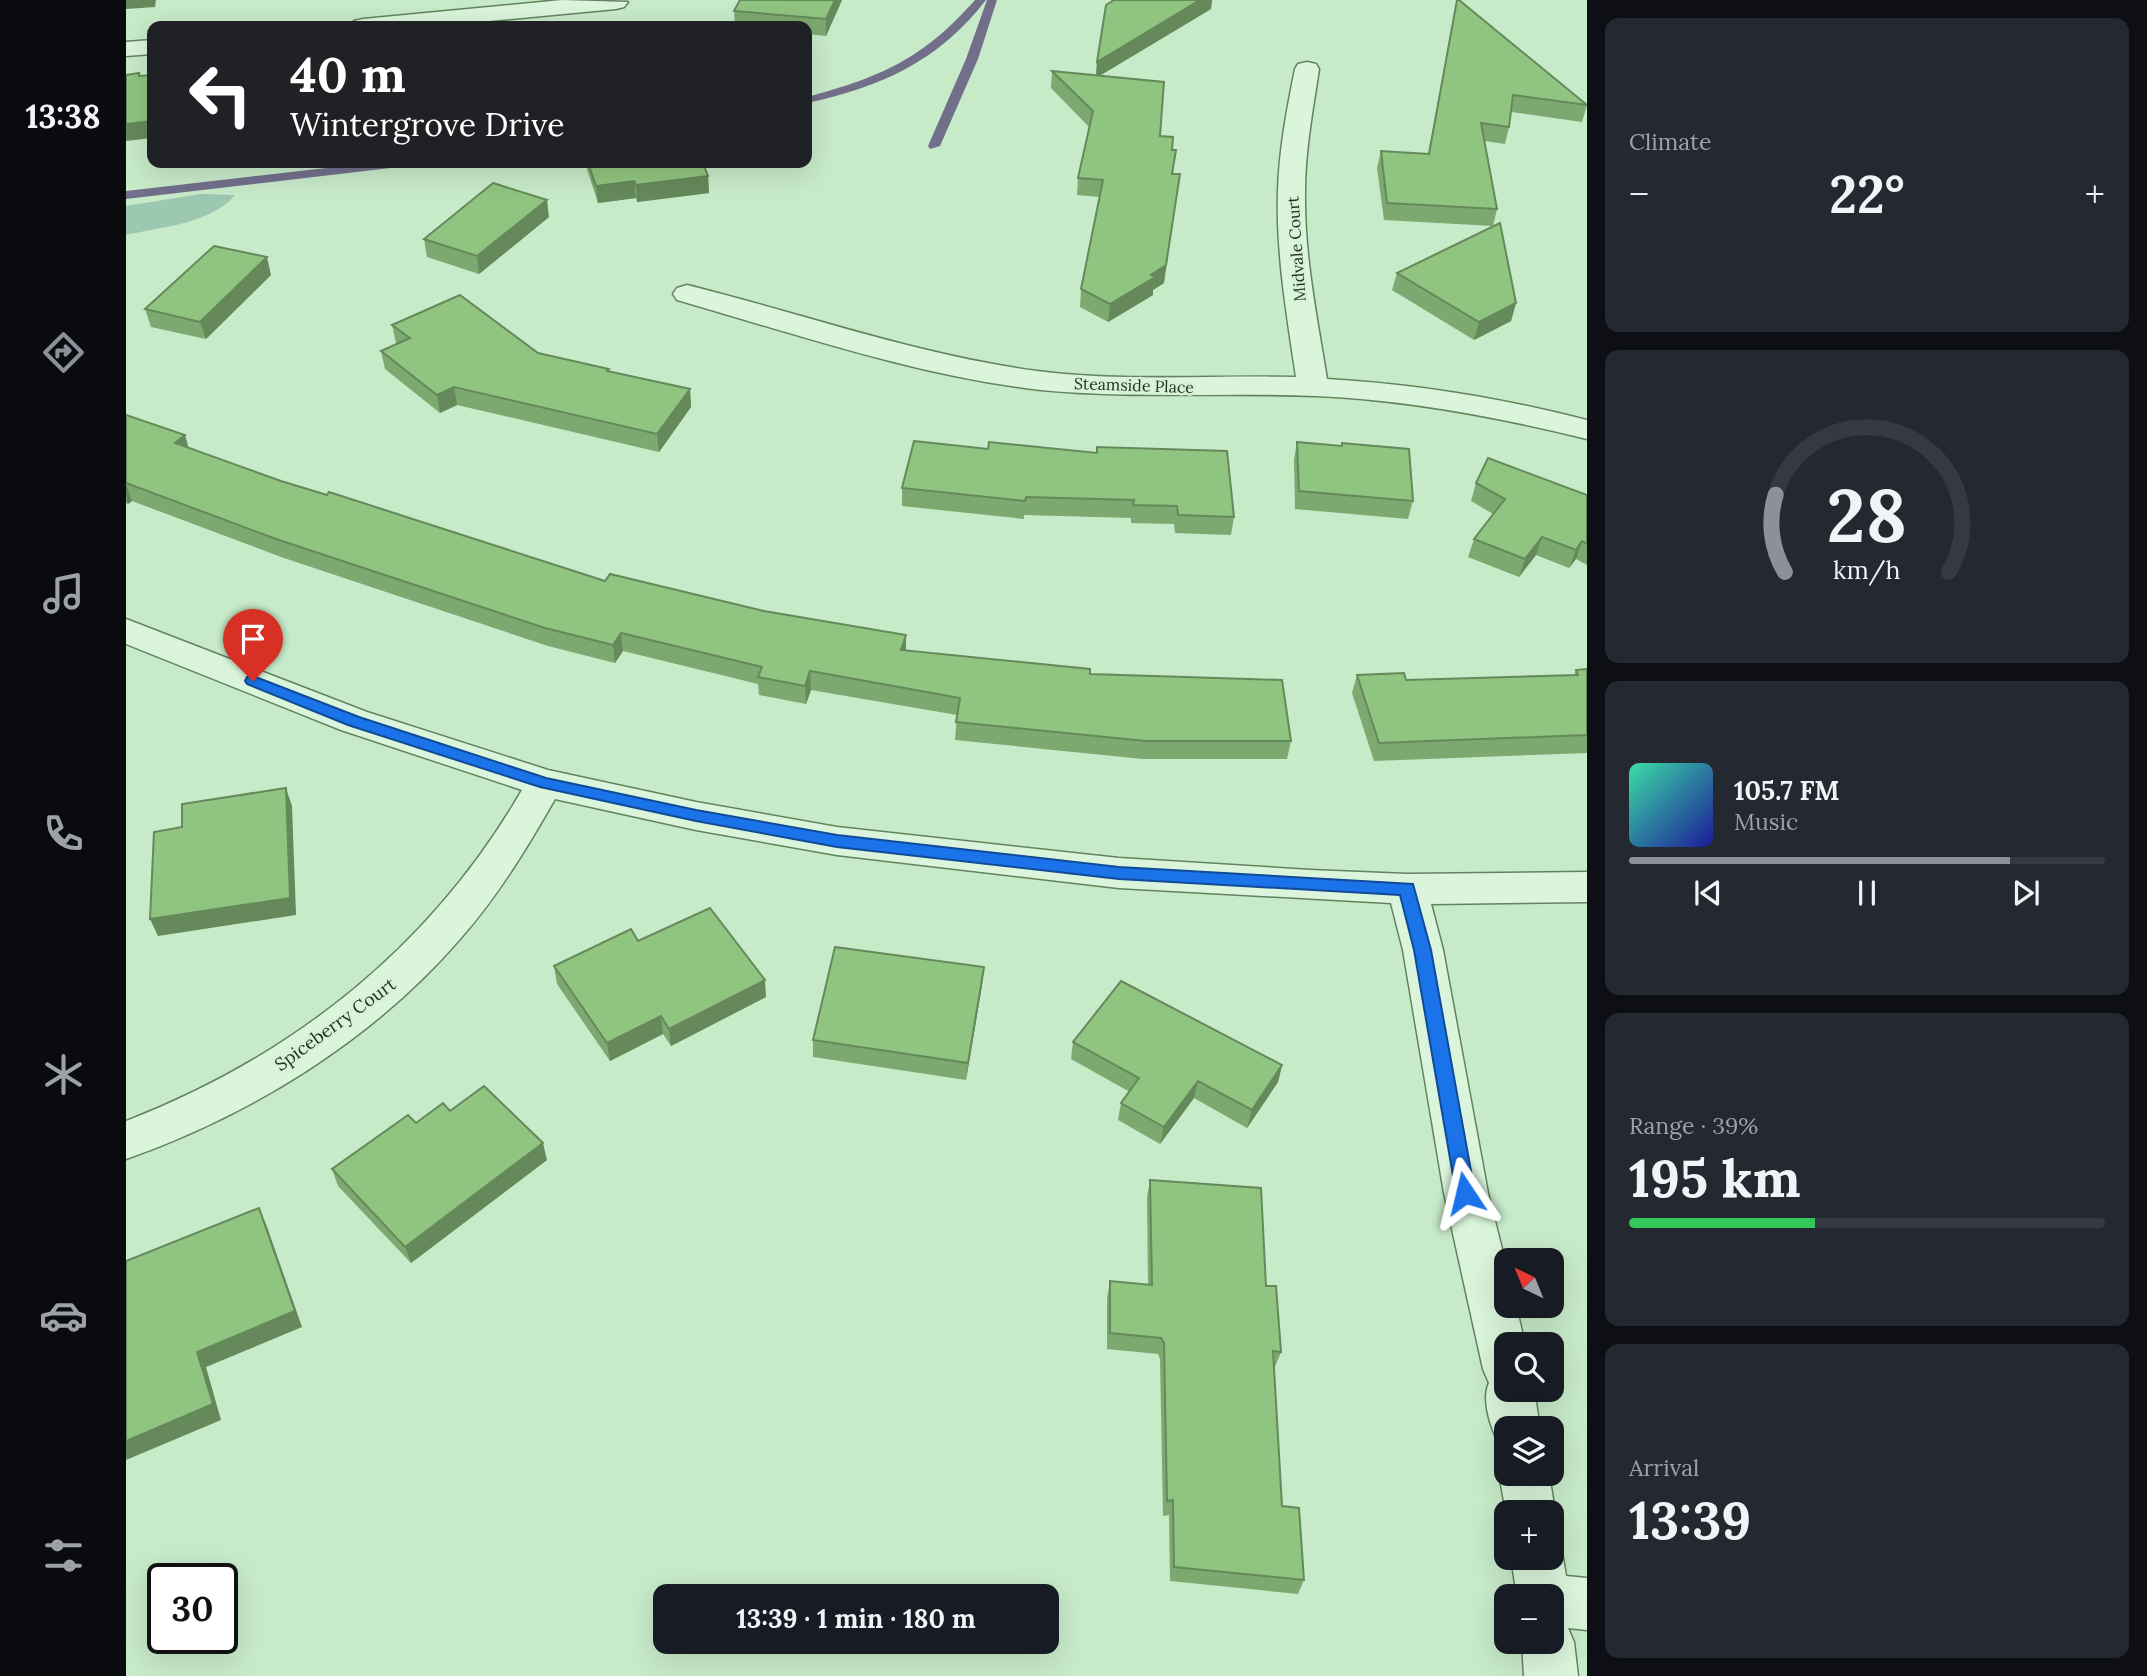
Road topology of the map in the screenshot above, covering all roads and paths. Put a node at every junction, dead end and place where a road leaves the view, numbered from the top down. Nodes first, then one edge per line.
1 (616, 2) dead end
2 (416, 21) edge
3 (147, 47) edge
4 (126, 49) edge
5 (1307, 69) dead end
6 (687, 295) dead end
7 (1313, 387) junction
8 (1587, 430) edge
9 (126, 631) edge
10 (545, 783) junction
11 (1587, 887) edge
12 (1407, 889) junction
13 (126, 1140) edge
14 (1498, 1332) edge
15 (1564, 1601) edge
16 (1587, 1604) edge
17 (1549, 1654) edge
18 (1551, 1676) edge

1 - 2 street
3 - 4 street
5 - 7 street, Midvale Court
6 - 7 street, Steamside Place
7 - 8 street, Steamside Place
9 - 10 street
10 - 12 street
10 - 13 street, Spiceberry Court
11 - 12 street
12 - 14 street
15 - 16 street
17 - 18 street

